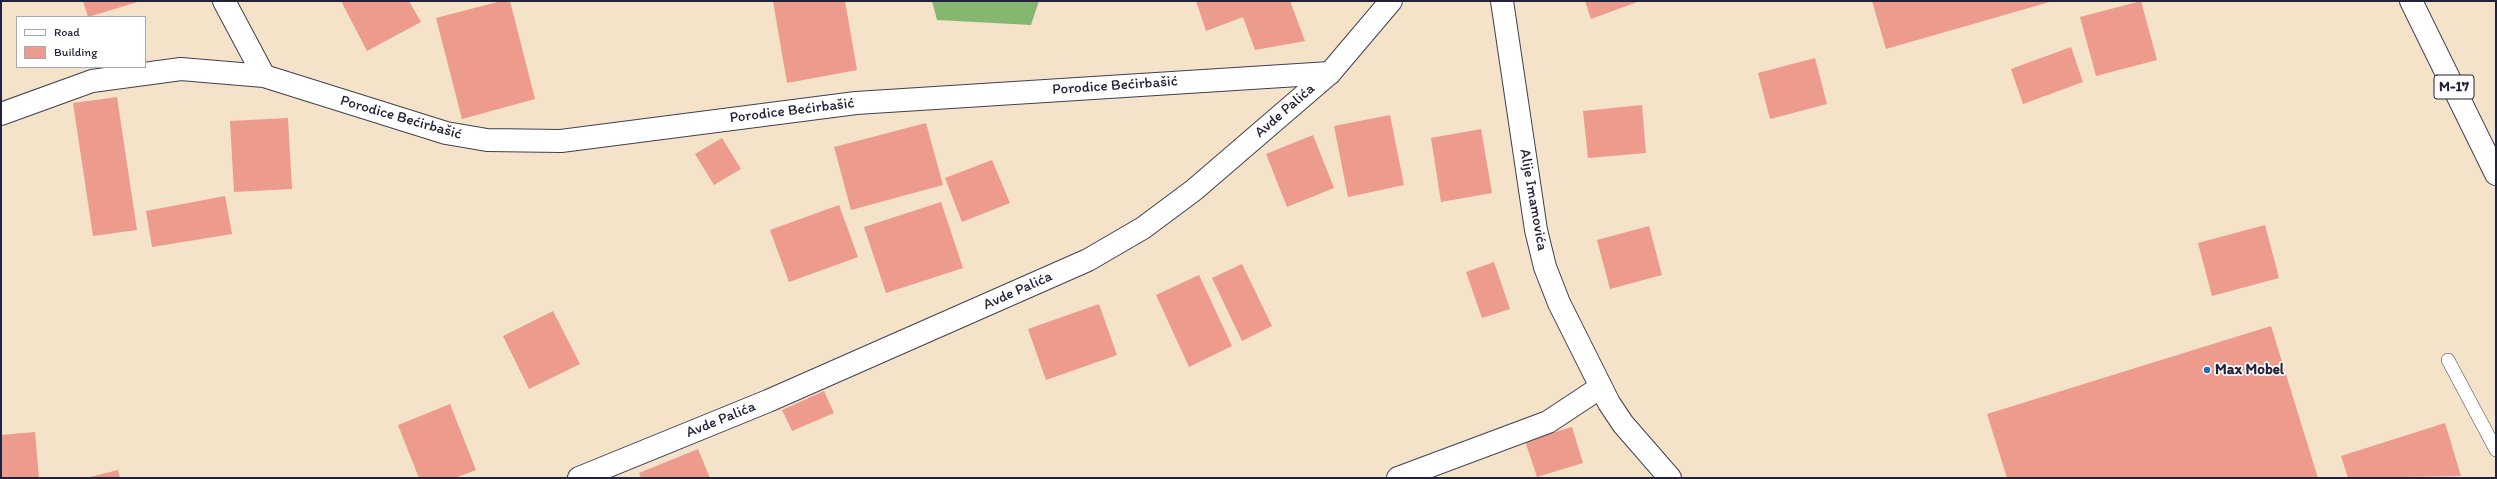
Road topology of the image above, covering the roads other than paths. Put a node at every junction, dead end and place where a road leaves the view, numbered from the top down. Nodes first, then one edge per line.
1 (224, 1) edge
2 (1391, 1) edge
3 (1502, 1) edge
4 (2411, 1) edge
5 (1330, 73) junction
6 (264, 76) junction
7 (1, 114) edge
8 (2496, 174) edge
9 (2448, 360) dead end
10 (1601, 387) junction
11 (2496, 450) edge
12 (579, 478) edge
13 (1398, 478) edge
14 (1670, 478) edge

1 - 6 street
2 - 5 street, Avde Palića
3 - 10 street, Alije Imamovića
4 - 8 street, M-17
5 - 6 street, Porodice Bećirbašić
5 - 12 street, Avde Palića
6 - 7 street, Porodice Bećirbašić
9 - 11 lane
10 - 13 street
10 - 14 street, Alije Imamovića

